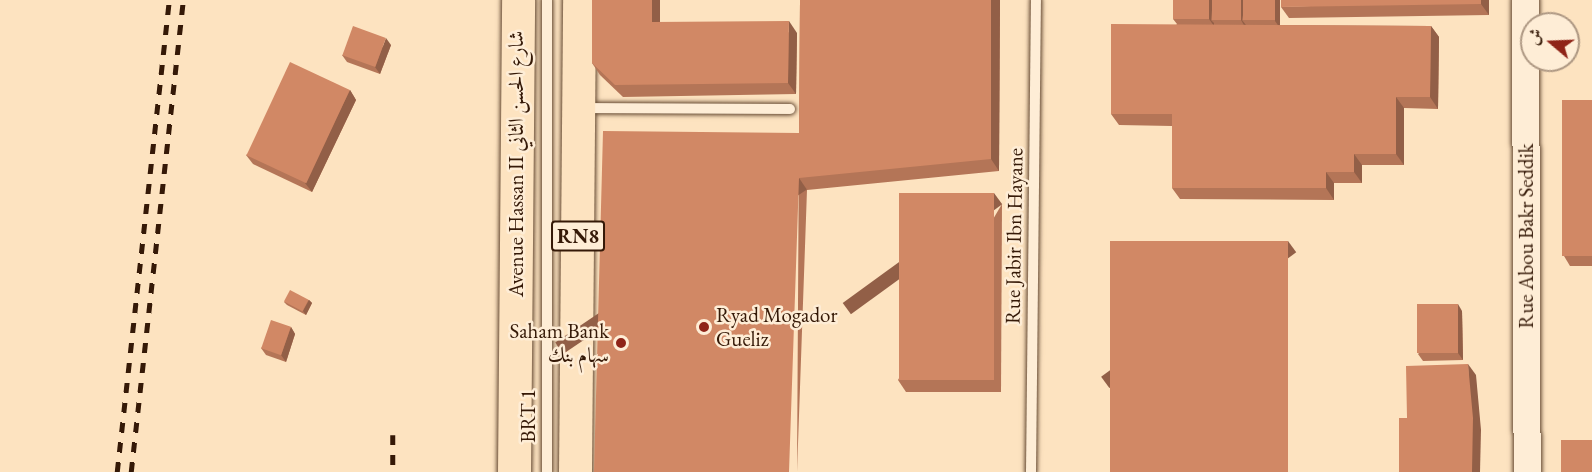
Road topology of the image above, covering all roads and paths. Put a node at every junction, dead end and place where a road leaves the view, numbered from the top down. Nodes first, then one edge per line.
1 (518, 0) edge
2 (547, 0) edge
3 (579, 0) edge
4 (1036, 0) edge
5 (1525, 0) edge
6 (579, 108) junction
7 (790, 109) dead end
8 (514, 472) edge
9 (547, 472) edge
10 (575, 472) edge
11 (1031, 472) edge
12 (1527, 472) edge

1 - 8 main road, Avenue Hassan II شارع الحسن الثاني
2 - 9 lane, BRT 1
3 - 6 main road, RN8
4 - 11 lane, Rue Jabir Ibn Hayane
5 - 12 street, Rue Abou Bakr Seddik
6 - 7 lane
6 - 10 main road, RN8

